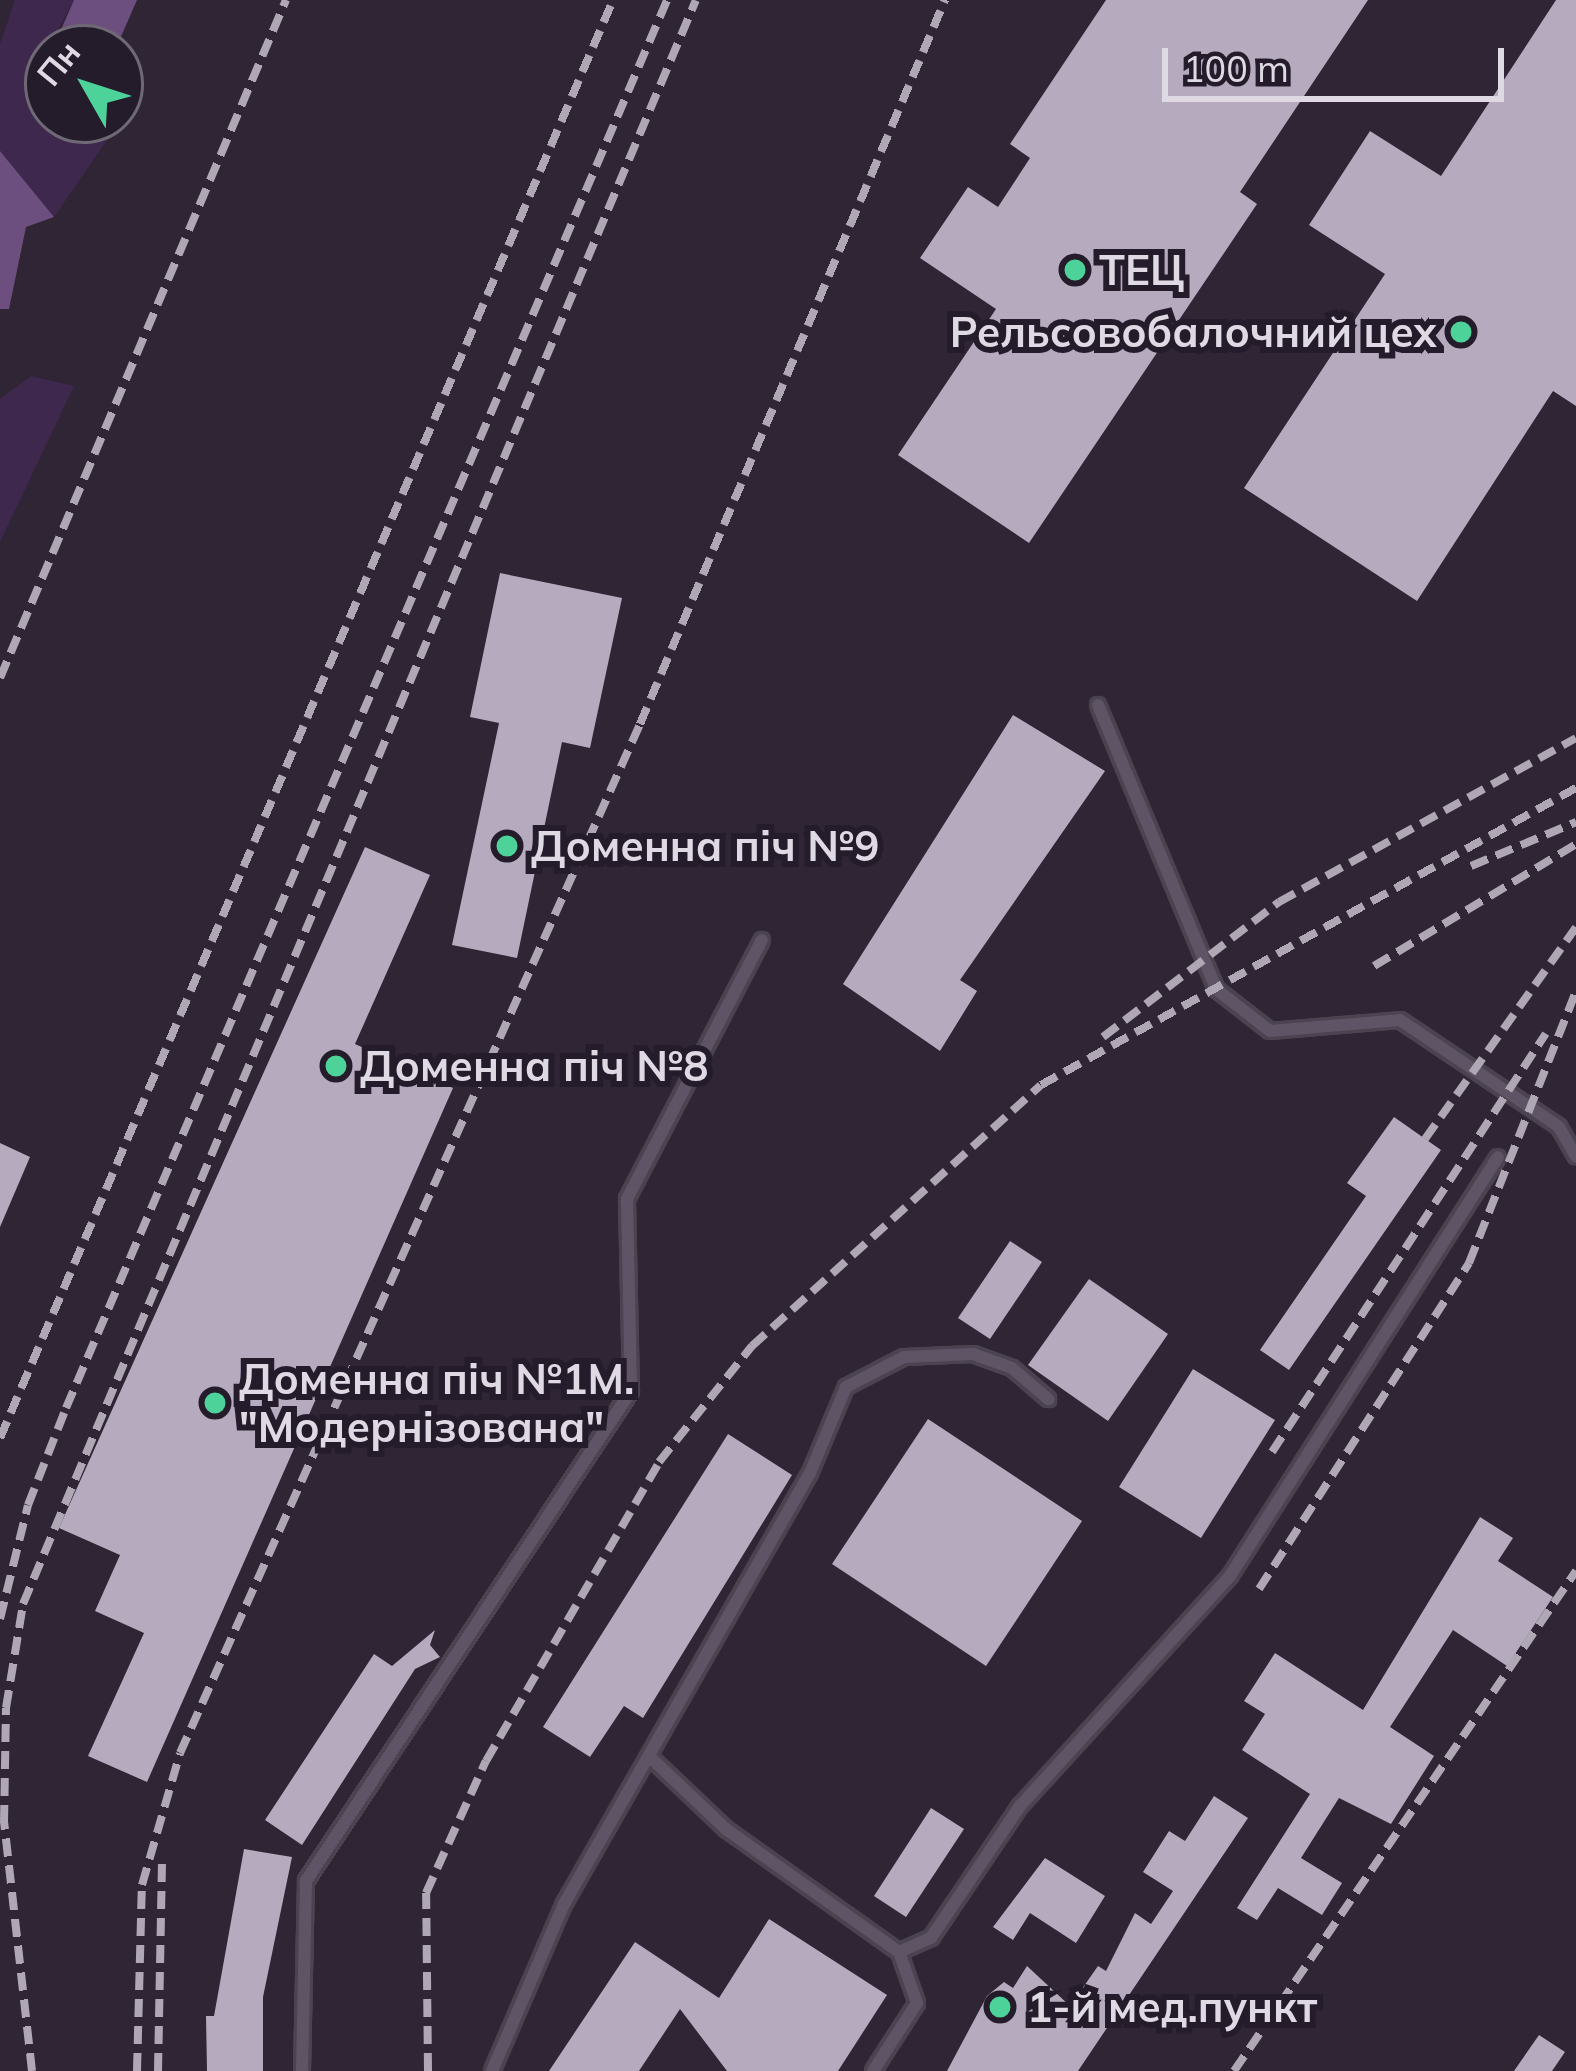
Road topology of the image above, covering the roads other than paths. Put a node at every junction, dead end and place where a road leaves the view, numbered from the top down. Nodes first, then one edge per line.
1 (1098, 705) dead end
2 (761, 940) dead end
3 (1498, 1157) dead end
4 (1576, 1157) edge
5 (1048, 1399) dead end
6 (650, 1757) junction
7 (899, 1952) junction
8 (302, 2071) edge
9 (492, 2071) edge
10 (873, 2071) edge

1 - 4 lane
2 - 8 lane
3 - 7 lane
5 - 6 lane
6 - 7 lane
6 - 9 lane
7 - 10 lane

